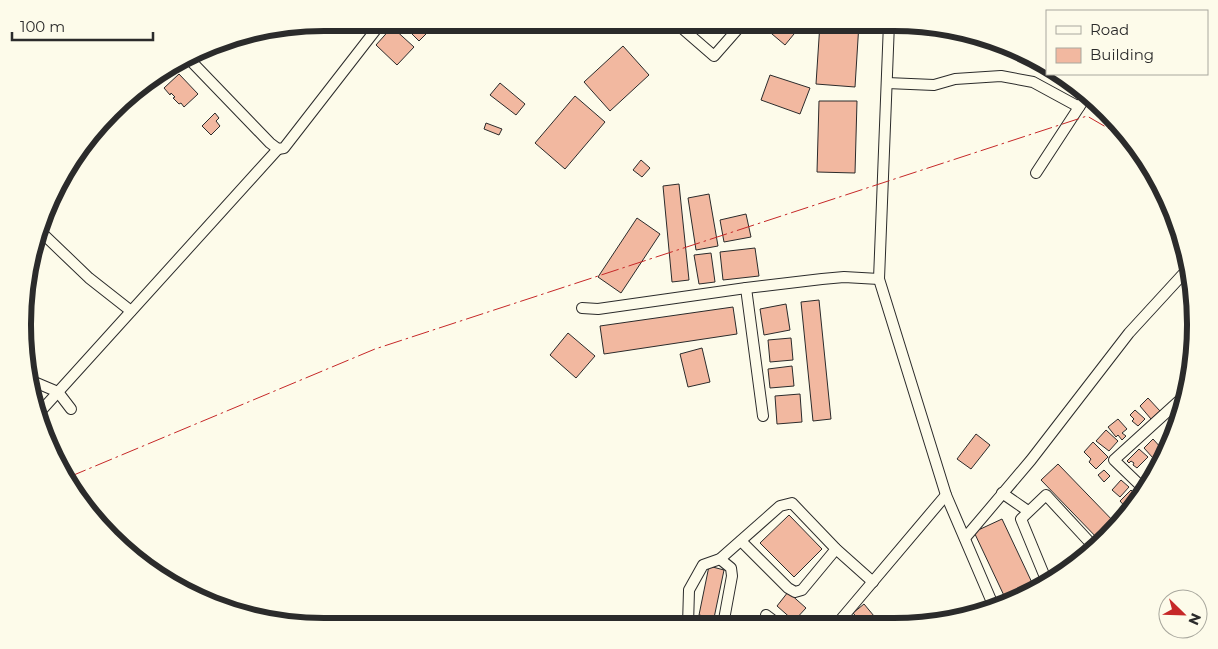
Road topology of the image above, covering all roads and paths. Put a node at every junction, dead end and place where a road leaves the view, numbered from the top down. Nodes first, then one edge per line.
1 (374, 31) edge
2 (685, 31) edge
3 (735, 31) edge
4 (889, 31) edge
5 (192, 63) edge
6 (887, 83) junction
7 (1083, 101) edge
8 (1078, 107) junction
9 (278, 148) junction
10 (1036, 173) dead end
11 (45, 237) edge
12 (1182, 275) edge
13 (879, 279) junction
14 (746, 288) junction
15 (582, 308) dead end
16 (131, 311) junction
17 (37, 383) edge
18 (58, 392) junction
19 (1176, 404) edge
20 (44, 408) edge
21 (71, 410) dead end
22 (764, 416) dead end
23 (1139, 484) edge
24 (1002, 493) junction
25 (946, 495) junction
26 (1028, 512) junction
27 (965, 538) junction
28 (742, 541) junction
29 (1090, 542) edge
30 (836, 549) junction
31 (720, 559) junction
32 (1044, 575) edge
33 (873, 582) junction
34 (991, 601) edge
35 (766, 615) dead end
36 (688, 618) edge
37 (724, 618) edge
38 (770, 618) edge
39 (843, 618) edge

1 - 9 street
2 - 3 street
4 - 6 street
5 - 9 street
6 - 8 street
6 - 13 street
7 - 8 street
8 - 10 street
9 - 16 street
11 - 16 street
12 - 24 street
13 - 14 street
13 - 25 street
14 - 15 street
14 - 22 street
16 - 18 street
17 - 18 street
18 - 20 street
18 - 21 street
19 - 23 street
24 - 26 street
24 - 27 street
25 - 27 street
25 - 33 street
26 - 29 street
26 - 32 street
27 - 34 street
28 - 30 street
28 - 30 street
28 - 31 street
30 - 33 street
31 - 36 street
31 - 37 street
33 - 39 street
35 - 38 street

